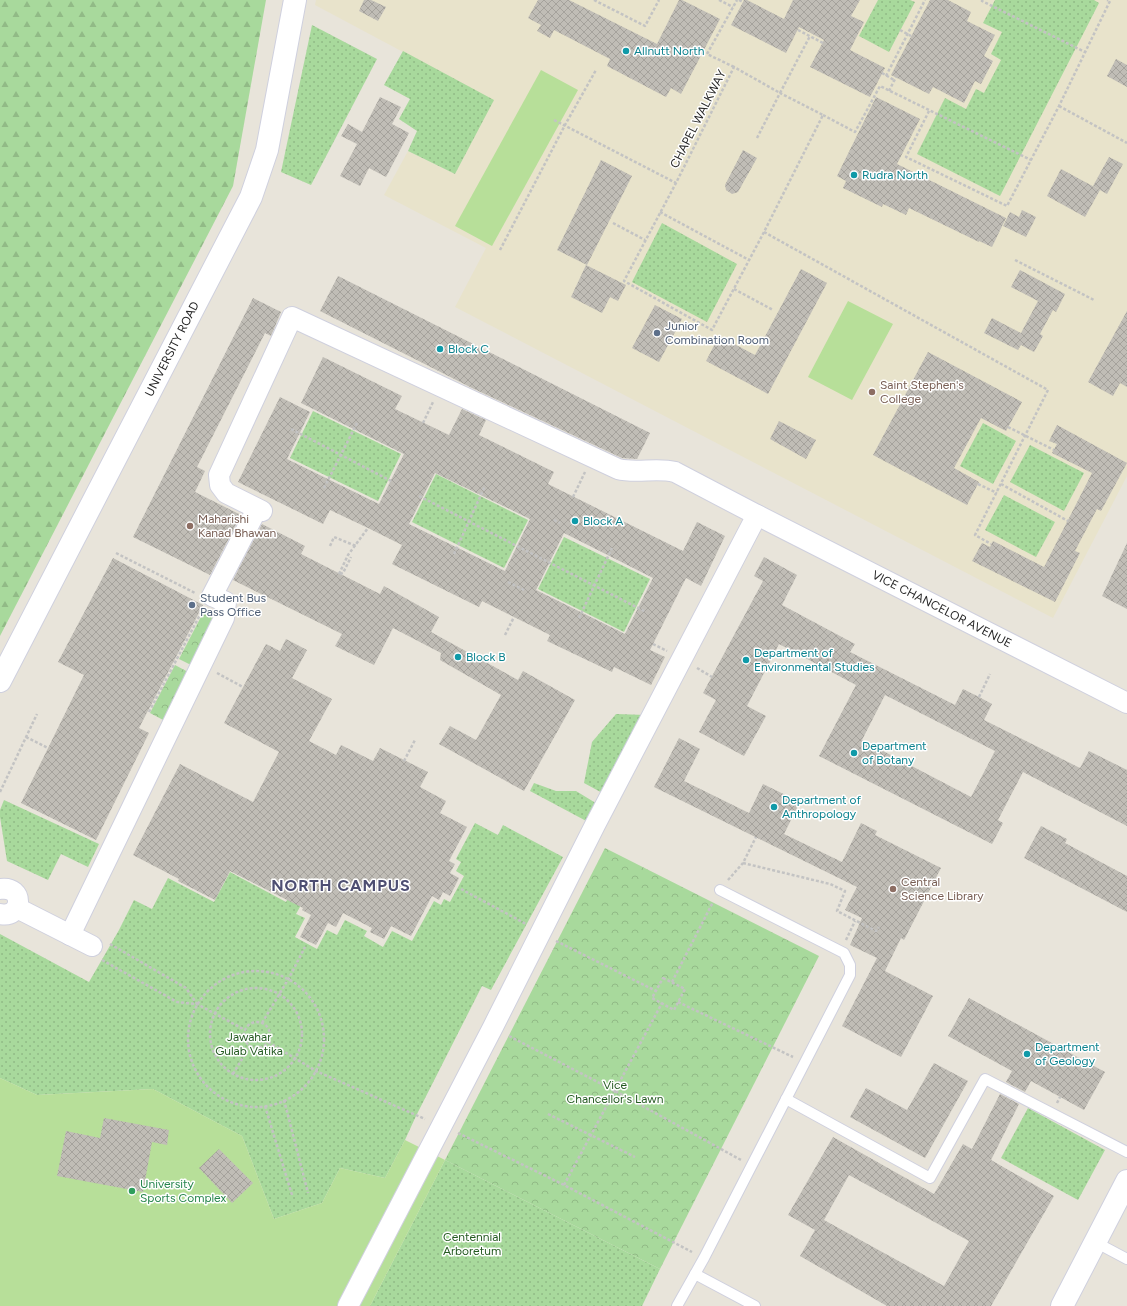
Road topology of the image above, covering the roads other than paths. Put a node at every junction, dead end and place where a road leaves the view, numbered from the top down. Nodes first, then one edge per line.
1 (295, 0) edge
2 (757, 515) junction
3 (0, 682) edge
4 (1127, 703) edge
5 (0, 889) edge
6 (720, 890) road end
7 (8, 911) edge
8 (70, 935) junction
9 (92, 946) road end
10 (786, 1099) junction
11 (1127, 1152) edge
12 (1127, 1181) edge
13 (1095, 1242) junction
14 (1127, 1259) edge
15 (695, 1274) junction
16 (348, 1306) edge
17 (677, 1306) edge
18 (755, 1306) edge
19 (1062, 1306) edge

1 - 3 street, UNIVERSITY ROAD
2 - 4 street, VICE CHANCELOR AVENUE
2 - 8 street, VICE CHANCELOR AVENUE
2 - 16 street
5 - 7 street
6 - 10 lane
7 - 8 street
8 - 9 street
10 - 11 lane
10 - 15 lane
12 - 13 street
13 - 14 lane
13 - 19 street
15 - 17 lane
15 - 18 lane

